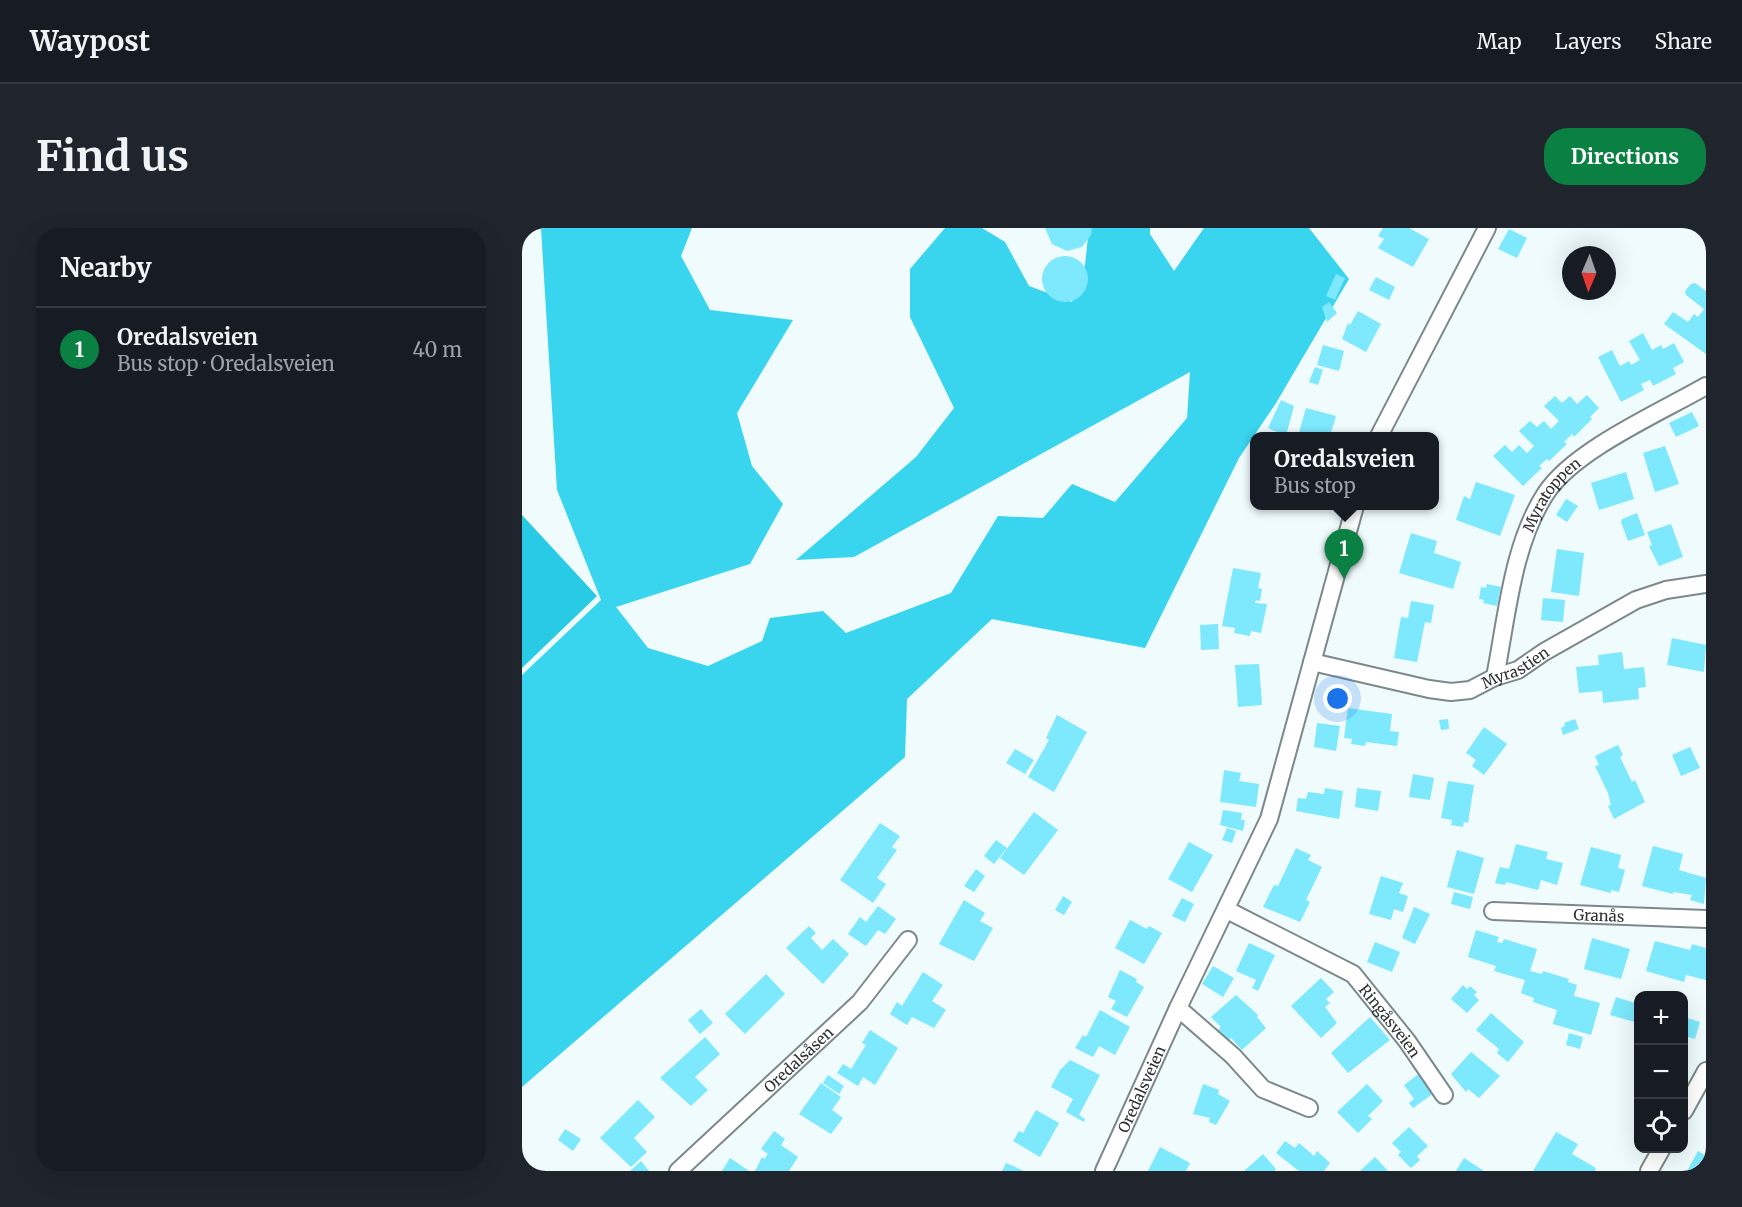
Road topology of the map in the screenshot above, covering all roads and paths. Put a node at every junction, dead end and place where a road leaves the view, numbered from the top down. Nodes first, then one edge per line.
1 (1487, 228) edge
2 (1706, 386) edge
3 (1381, 432) edge
4 (1354, 510) edge
5 (1706, 584) edge
6 (1312, 662) junction
7 (1495, 677) junction
8 (1227, 910) junction
9 (1492, 911) dead end
10 (1706, 919) edge
11 (908, 940) dead end
12 (1178, 1008) junction
13 (1706, 1071) edge
14 (1444, 1095) dead end
15 (1688, 1102) edge
16 (1309, 1108) dead end
17 (1660, 1153) edge
18 (678, 1171) edge
19 (1104, 1171) edge
20 (1649, 1171) edge

1 - 3 street
2 - 7 street, Myratoppen
4 - 6 street, Oredalsveien
5 - 7 street, Myrastien
6 - 7 street, Myrastien
6 - 8 street, Oredalsveien
8 - 12 street, Oredalsveien
8 - 14 street, Ringåsveien
9 - 10 street, Granås
11 - 18 street, Oredalsåsen
12 - 16 street
12 - 19 street, Oredalsveien
13 - 15 street
17 - 20 street

